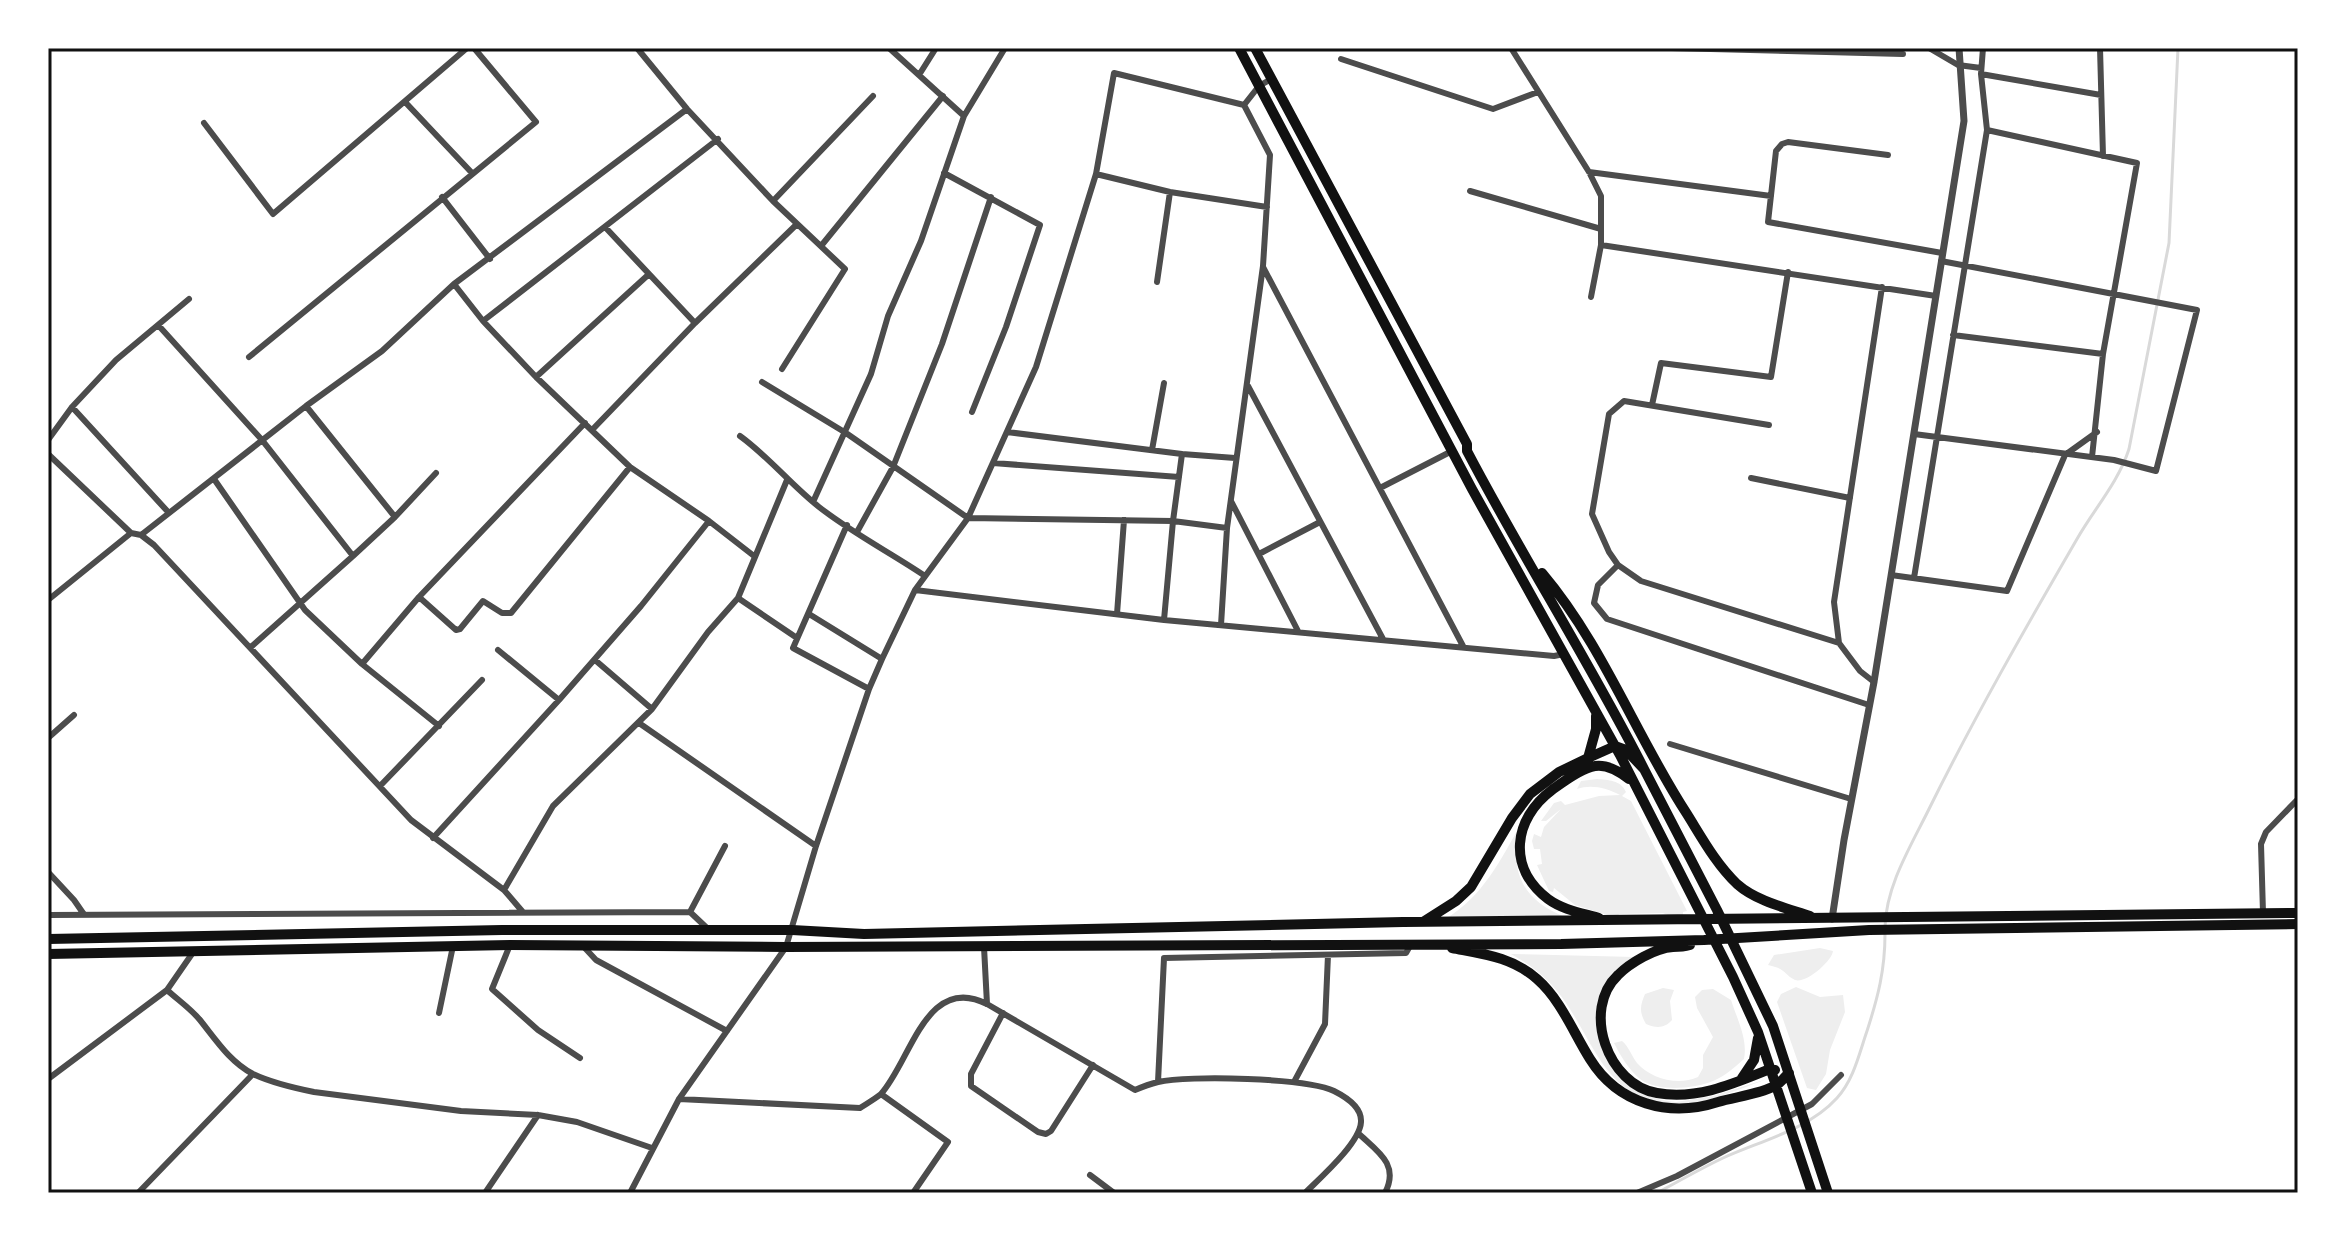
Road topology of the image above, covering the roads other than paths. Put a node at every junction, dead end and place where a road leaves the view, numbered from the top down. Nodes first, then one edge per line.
1 (467, 48) edge
2 (474, 48) edge
3 (637, 48) edge
4 (889, 48) edge
5 (936, 48) edge
6 (1005, 48) edge
7 (1239, 48) edge
8 (1255, 48) edge
9 (1511, 48) edge
10 (1671, 48) edge
11 (1929, 48) edge
12 (1959, 48) edge
13 (1983, 48) edge
14 (2100, 48) edge
15 (1903, 54) dead end
16 (1341, 59) dead end
17 (1958, 65) junction
18 (1981, 71) junction
19 (919, 75) junction
20 (1271, 79) junction
21 (1259, 86) junction
22 (1538, 92) junction
23 (2101, 95) junction
24 (873, 96) dead end
25 (943, 96) junction
26 (406, 103) junction
27 (1244, 105) junction
28 (687, 109) junction
29 (964, 116) junction
30 (204, 123) dead end
31 (1987, 130) junction
32 (718, 139) junction
33 (1888, 155) dead end
34 (2103, 156) junction
35 (1589, 172) junction
36 (472, 173) junction
37 (944, 173) junction
38 (1096, 174) junction
39 (1470, 191) dead end
40 (1170, 192) junction
41 (1771, 196) junction
42 (442, 197) junction
43 (991, 197) junction
44 (773, 201) junction
45 (1267, 207) junction
46 (796, 225) junction
47 (605, 227) junction
48 (1601, 229) junction
49 (1601, 245) junction
50 (821, 246) junction
51 (1941, 257) junction
52 (490, 259) junction
53 (1965, 265) junction
54 (1263, 266) junction
55 (1788, 272) junction
56 (648, 275) junction
57 (1157, 282) dead end
58 (454, 284) junction
59 (1882, 287) junction
60 (2113, 294) junction
61 (1936, 296) junction
62 (1591, 297) dead end
63 (189, 299) dead end
64 (483, 321) junction
65 (695, 323) junction
66 (159, 326) junction
67 (1953, 335) junction
68 (2103, 354) junction
69 (249, 357) dead end
70 (782, 369) dead end
71 (536, 377) junction
72 (762, 382) dead end
73 (1164, 383) dead end
74 (1248, 386) junction
75 (1652, 405) junction
76 (306, 406) junction
77 (72, 407) junction
78 (972, 412) dead end
79 (585, 423) junction
80 (1769, 425) dead end
81 (592, 430) junction
82 (1007, 432) junction
83 (2097, 432) junction
84 (846, 433) junction
85 (1914, 434) junction
86 (740, 436) dead end
87 (1937, 437) junction
88 (48, 440) edge
89 (262, 440) junction
90 (1152, 450) junction
91 (1452, 451) junction
92 (48, 454) edge
93 (1182, 454) junction
94 (2065, 455) junction
95 (2092, 457) junction
96 (1235, 458) junction
97 (993, 463) junction
98 (630, 467) junction
99 (893, 467) junction
100 (436, 473) dead end
101 (1179, 477) junction
102 (1751, 478) dead end
103 (214, 479) junction
104 (787, 480) junction
105 (1380, 488) junction
106 (1850, 498) junction
107 (1231, 501) junction
108 (813, 502) junction
109 (169, 513) junction
110 (395, 517) junction
111 (968, 518) junction
112 (1124, 520) junction
113 (709, 521) junction
114 (1173, 521) junction
115 (1320, 522) junction
116 (847, 525) junction
117 (1227, 528) junction
118 (857, 532) junction
119 (131, 533) junction
120 (141, 535) junction
121 (1259, 554) junction
122 (353, 556) junction
123 (754, 556) junction
124 (1528, 556) junction
125 (1618, 565) junction
126 (1891, 575) junction
127 (925, 576) junction
128 (1914, 578) junction
129 (915, 590) junction
130 (419, 597) junction
131 (738, 598) junction
132 (48, 600) edge
133 (301, 603) junction
134 (809, 614) junction
135 (1117, 614) junction
136 (1164, 620) junction
137 (1221, 625) junction
138 (1298, 631) junction
139 (797, 638) junction
140 (1383, 639) junction
141 (1839, 643) junction
142 (1463, 646) junction
143 (251, 647) junction
144 (498, 650) dead end
145 (1564, 654) junction
146 (882, 659) junction
147 (595, 660) junction
148 (362, 664) junction
149 (482, 680) dead end
150 (1874, 682) junction
151 (869, 689) junction
152 (559, 700) junction
153 (1869, 705) junction
154 (652, 709) junction
155 (1596, 714) junction
156 (74, 715) dead end
157 (639, 723) junction
158 (439, 726) junction
159 (48, 738) edge
160 (1670, 744) dead end
161 (1622, 747) junction
162 (1591, 762) junction
163 (1633, 782) junction
164 (380, 786) junction
165 (1851, 799) junction
166 (2298, 799) edge
167 (433, 838) junction
168 (725, 846) dead end
169 (816, 846) junction
170 (48, 872) edge
171 (504, 890) junction
172 (522, 911) junction
173 (690, 912) junction
174 (83, 913) junction
175 (2263, 913) junction
176 (2298, 913) edge
177 (48, 915) edge
178 (1819, 920) junction
179 (1832, 920) junction
180 (1613, 922) junction
181 (1421, 923) junction
182 (1900, 924) junction
183 (2298, 924) edge
184 (1869, 925) junction
185 (708, 929) junction
186 (792, 930) junction
187 (48, 939) edge
188 (1704, 940) junction
189 (510, 945) junction
190 (583, 945) junction
191 (1415, 945) junction
192 (453, 946) junction
193 (786, 947) junction
194 (984, 947) junction
195 (194, 951) junction
196 (48, 954) edge
197 (1328, 955) junction
198 (167, 990) junction
199 (987, 1004) junction
200 (439, 1013) dead end
201 (1003, 1013) junction
202 (727, 1031) junction
203 (1758, 1032) junction
204 (580, 1058) dead end
205 (1093, 1065) junction
206 (1770, 1069) junction
207 (1789, 1073) junction
208 (253, 1074) junction
209 (1841, 1075) dead end
210 (48, 1079) edge
211 (1739, 1081) junction
212 (1158, 1082) junction
213 (1294, 1082) junction
214 (1776, 1086) junction
215 (881, 1094) junction
216 (679, 1099) junction
217 (538, 1115) junction
218 (1358, 1133) junction
219 (652, 1148) junction
220 (1090, 1175) dead end
221 (138, 1193) edge
222 (485, 1193) edge
223 (630, 1193) edge
224 (913, 1193) edge
225 (1114, 1193) edge
226 (1305, 1193) edge
227 (1385, 1193) edge
228 (1637, 1193) edge
229 (1812, 1193) edge
230 (1828, 1193) edge

1 - 26 street
2 - 36 street
3 - 28 street
4 - 19 street
5 - 19 street
6 - 29 street
7 - 21 highway
8 - 20 highway
9 - 22 street
10 - 15 street
11 - 17 street
12 - 17 street
13 - 18 street
14 - 23 street
16 - 22 street
17 - 18 street
17 - 51 street
18 - 23 street
18 - 31 street
19 - 25 street
20 - 21 street
20 - 124 highway
21 - 27 street
21 - 91 highway
22 - 35 street
23 - 34 street
24 - 44 street
25 - 29 street
25 - 50 street
26 - 30 street
26 - 36 street
27 - 38 street
27 - 45 street
28 - 32 street
28 - 52 street
29 - 37 street
31 - 34 street
31 - 53 street
32 - 44 street
32 - 47 street
33 - 41 street
34 - 60 street
35 - 41 street
35 - 48 street
36 - 42 street
37 - 43 street
37 - 84 street
38 - 40 street
38 - 82 street
39 - 48 street
40 - 45 street
40 - 57 street
41 - 51 street
42 - 52 street
42 - 69 street
43 - 78 street
43 - 99 street
44 - 46 street
45 - 54 street
46 - 50 street
46 - 65 street
47 - 56 street
47 - 64 street
48 - 49 street
49 - 55 street
49 - 62 street
50 - 70 street
51 - 53 street
51 - 61 street
52 - 58 street
53 - 60 street
53 - 67 street
54 - 74 street
54 - 105 street
55 - 59 street
55 - 75 street
56 - 65 street
56 - 71 street
58 - 64 street
58 - 76 street
59 - 61 street
59 - 106 street
60 - 68 street
60 - 95 street
61 - 85 street
63 - 66 street
64 - 71 street
65 - 81 street
66 - 77 street
66 - 89 street
67 - 68 street
67 - 87 street
68 - 83 street
71 - 79 street
72 - 84 street
73 - 90 street
74 - 96 street
74 - 115 street
75 - 80 street
75 - 125 street
76 - 89 street
76 - 110 street
77 - 88 street
77 - 109 street
79 - 81 street
79 - 130 street
81 - 98 street
82 - 90 street
82 - 97 street
83 - 94 street
83 - 95 street
84 - 99 street
84 - 108 street
85 - 87 street
85 - 126 street
86 - 104 street
87 - 94 street
87 - 128 street
89 - 103 street
89 - 122 street
90 - 93 street
91 - 105 street
91 - 145 highway
92 - 119 street
93 - 96 street
93 - 101 street
94 - 95 street
94 - 128 street
96 - 107 street
97 - 101 street
97 - 111 street
98 - 113 street
98 - 130 street
99 - 111 street
99 - 118 street
100 - 110 street
101 - 114 street
102 - 106 street
103 - 109 street
103 - 133 street
104 - 108 street
104 - 123 street
105 - 142 street
106 - 141 street
107 - 117 street
107 - 121 street
108 - 116 street
109 - 120 street
110 - 122 street
111 - 112 street
111 - 127 street
112 - 114 street
112 - 135 street
113 - 123 street
113 - 147 street
114 - 117 street
114 - 136 street
115 - 121 street
115 - 140 street
116 - 118 street
116 - 134 street
117 - 137 street
118 - 127 street
119 - 120 street
119 - 132 street
120 - 143 street
121 - 138 street
122 - 133 street
123 - 131 street
124 - 161 highway
124 - 178 highway
125 - 141 street
125 - 153 street
126 - 128 street
126 - 150 street
127 - 129 street
129 - 135 street
129 - 146 street
130 - 148 street
131 - 139 street
131 - 154 street
133 - 143 street
133 - 148 street
134 - 139 street
134 - 146 street
135 - 136 street
136 - 137 street
137 - 138 street
138 - 140 street
139 - 151 street
140 - 142 street
141 - 150 street
142 - 145 street
143 - 164 street
144 - 152 street
145 - 155 highway
146 - 151 street
147 - 152 street
147 - 154 street
148 - 158 street
149 - 158 street
150 - 153 street
151 - 169 street
152 - 167 street
153 - 165 street
154 - 157 street
155 - 161 highway
155 - 162 highway
156 - 159 street
157 - 169 street
157 - 171 street
158 - 164 street
160 - 165 street
161 - 162 highway
161 - 163 highway
161 - 207 highway
162 - 163 highway
162 - 180 highway
162 - 181 highway
163 - 203 highway
164 - 167 street
165 - 179 street
166 - 175 street
167 - 171 street
168 - 173 street
169 - 186 street
170 - 174 street
171 - 172 street
172 - 173 street
172 - 174 street
173 - 185 street
174 - 177 street
175 - 176 highway
175 - 182 highway
178 - 179 highway
178 - 180 highway
179 - 184 highway
180 - 181 highway
181 - 186 highway
182 - 183 highway
182 - 184 highway
184 - 188 highway
185 - 186 highway
185 - 187 highway
186 - 193 street
188 - 191 highway
188 - 211 highway
189 - 190 highway
189 - 192 highway
189 - 204 street
190 - 193 highway
190 - 202 street
191 - 194 highway
191 - 197 street
191 - 214 highway
192 - 195 highway
192 - 200 street
193 - 194 highway
193 - 202 street
194 - 199 street
195 - 196 highway
195 - 198 street
197 - 212 street
197 - 213 street
198 - 208 street
198 - 210 street
199 - 201 street
199 - 215 street
201 - 205 street
201 - 205 street
202 - 216 street
203 - 206 highway
203 - 211 highway
205 - 212 street
206 - 207 highway
206 - 211 highway
206 - 214 highway
207 - 214 highway
207 - 230 highway
208 - 217 street
208 - 221 street
209 - 228 street
212 - 213 street
213 - 218 street
214 - 229 highway
215 - 216 street
215 - 224 street
216 - 219 street
217 - 219 street
217 - 222 street
218 - 226 street
218 - 227 street
219 - 223 street
220 - 225 street

